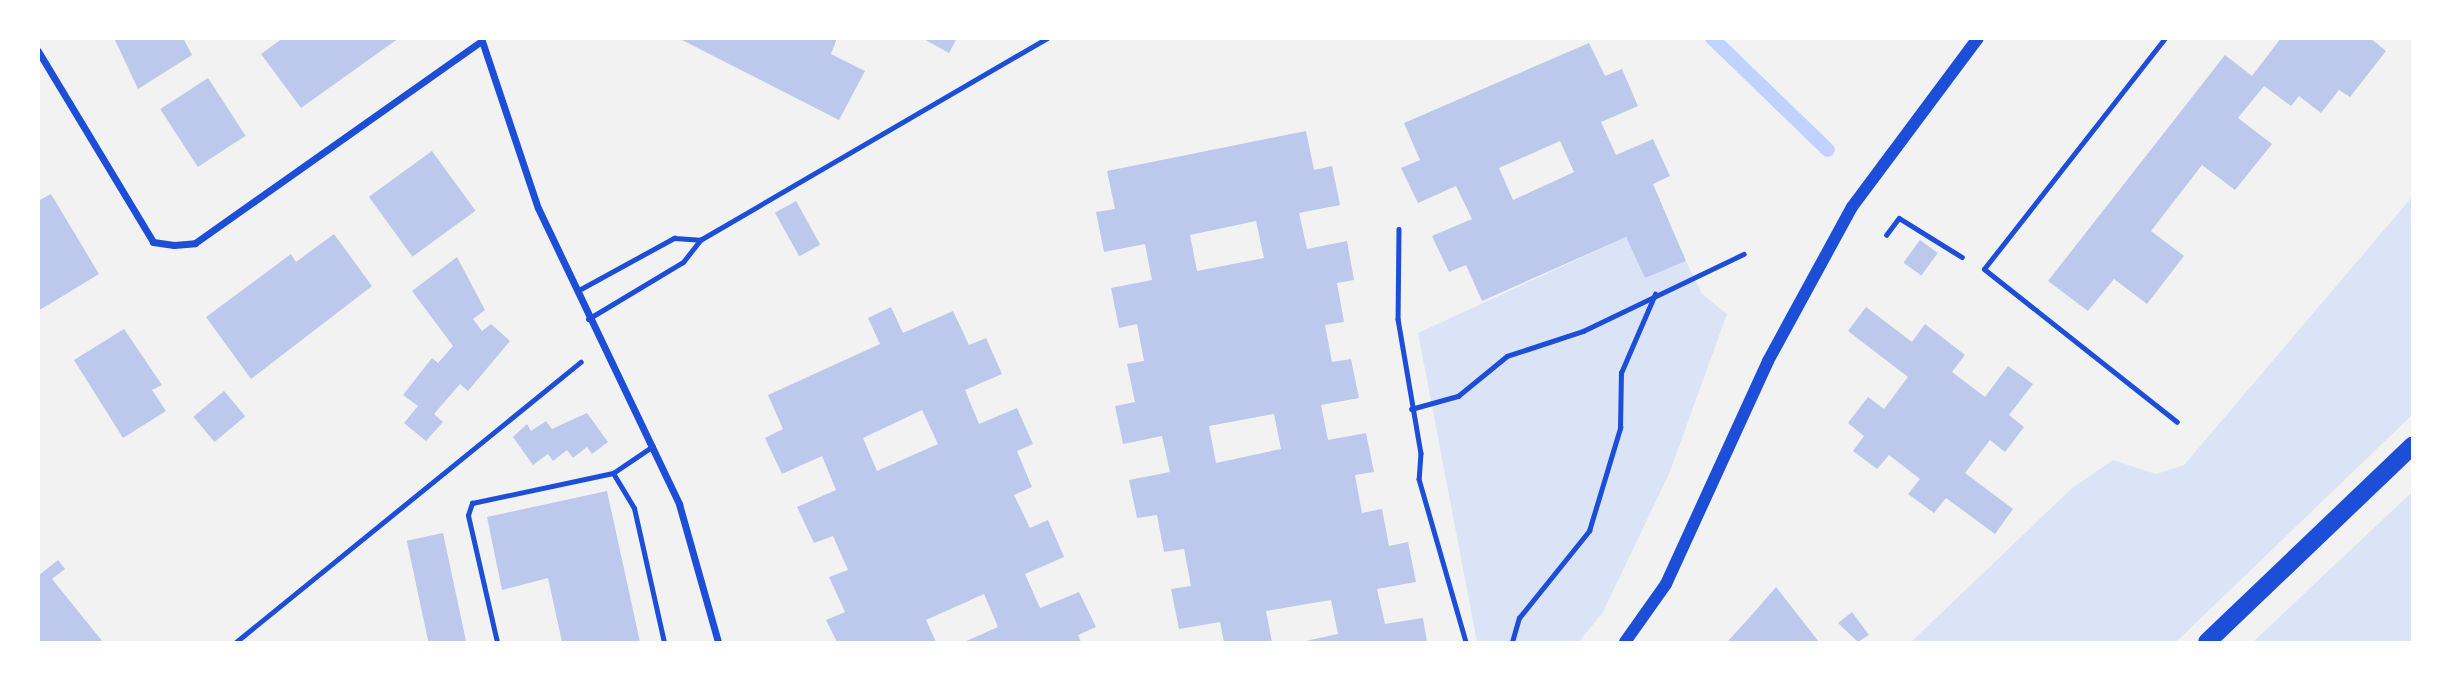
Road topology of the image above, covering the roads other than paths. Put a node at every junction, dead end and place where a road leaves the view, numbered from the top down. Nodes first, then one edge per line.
1 (1047, 38) edge
2 (1978, 38) edge
3 (2165, 38) edge
4 (481, 40) edge
5 (38, 51) edge
6 (699, 240) junction
7 (576, 292) junction
8 (588, 319) junction
9 (2177, 422) dead end
10 (653, 446) junction
11 (2413, 446) edge
12 (613, 473) junction
13 (496, 642) edge
14 (664, 642) edge
15 (718, 642) edge
16 (1625, 642) edge
17 (2207, 642) edge

1 - 6 lane
2 - 16 street
3 - 9 lane
4 - 5 street
4 - 7 street
6 - 7 lane
6 - 8 lane
7 - 8 street
8 - 10 street
10 - 12 lane
10 - 15 street
11 - 17 main road
12 - 13 lane
12 - 14 lane

